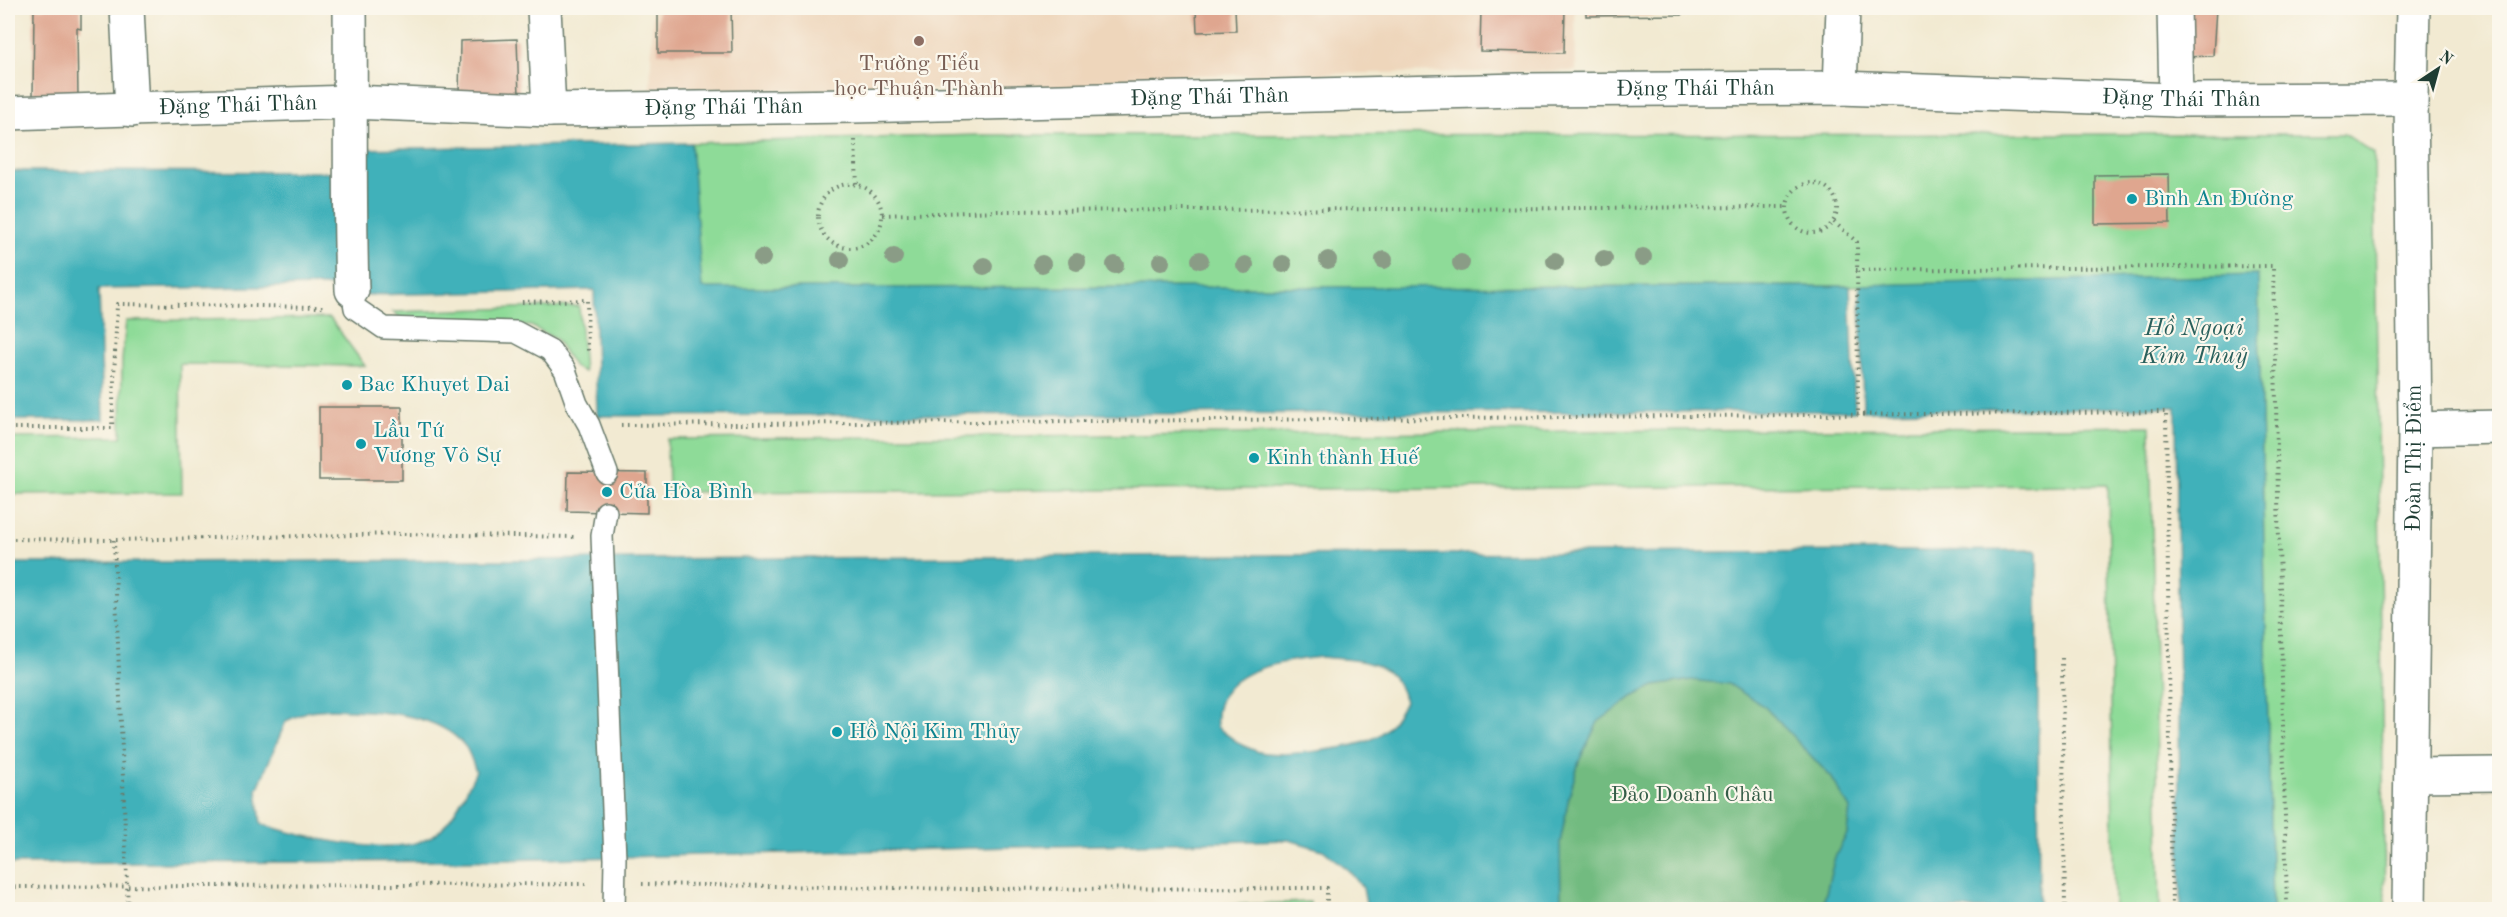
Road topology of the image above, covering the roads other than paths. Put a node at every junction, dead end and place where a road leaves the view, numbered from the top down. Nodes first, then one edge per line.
1 (127, 8) edge
2 (350, 8) edge
3 (544, 8) edge
4 (1843, 8) edge
5 (2174, 8) edge
6 (2413, 8) edge
7 (1840, 88) junction
8 (2411, 99) junction
9 (2176, 100) junction
10 (351, 102) junction
11 (132, 110) junction
12 (549, 110) junction
13 (8, 113) edge
14 (353, 299) joint
15 (2499, 427) edge
16 (2415, 429) junction
17 (607, 473) dead end
18 (606, 512) dead end
19 (2499, 774) edge
20 (2411, 775) junction
21 (614, 909) edge
22 (2409, 909) edge

1 - 11 street
2 - 10 street
3 - 12 street
4 - 7 street
5 - 9 street
6 - 8 street, Đoàn Thị Điểm
7 - 9 street, Đặng Thái Thân
7 - 12 street, Đặng Thái Thân
8 - 9 street, Đặng Thái Thân
8 - 16 street, Đoàn Thị Điểm
10 - 11 street, Đặng Thái Thân
10 - 12 street, Đặng Thái Thân
10 - 14 street
11 - 13 street, Đặng Thái Thân
14 - 17 lane
15 - 16 street
16 - 20 street, Đoàn Thị Điểm
18 - 21 lane
19 - 20 street
20 - 22 street, Đoàn Thị Điểm

